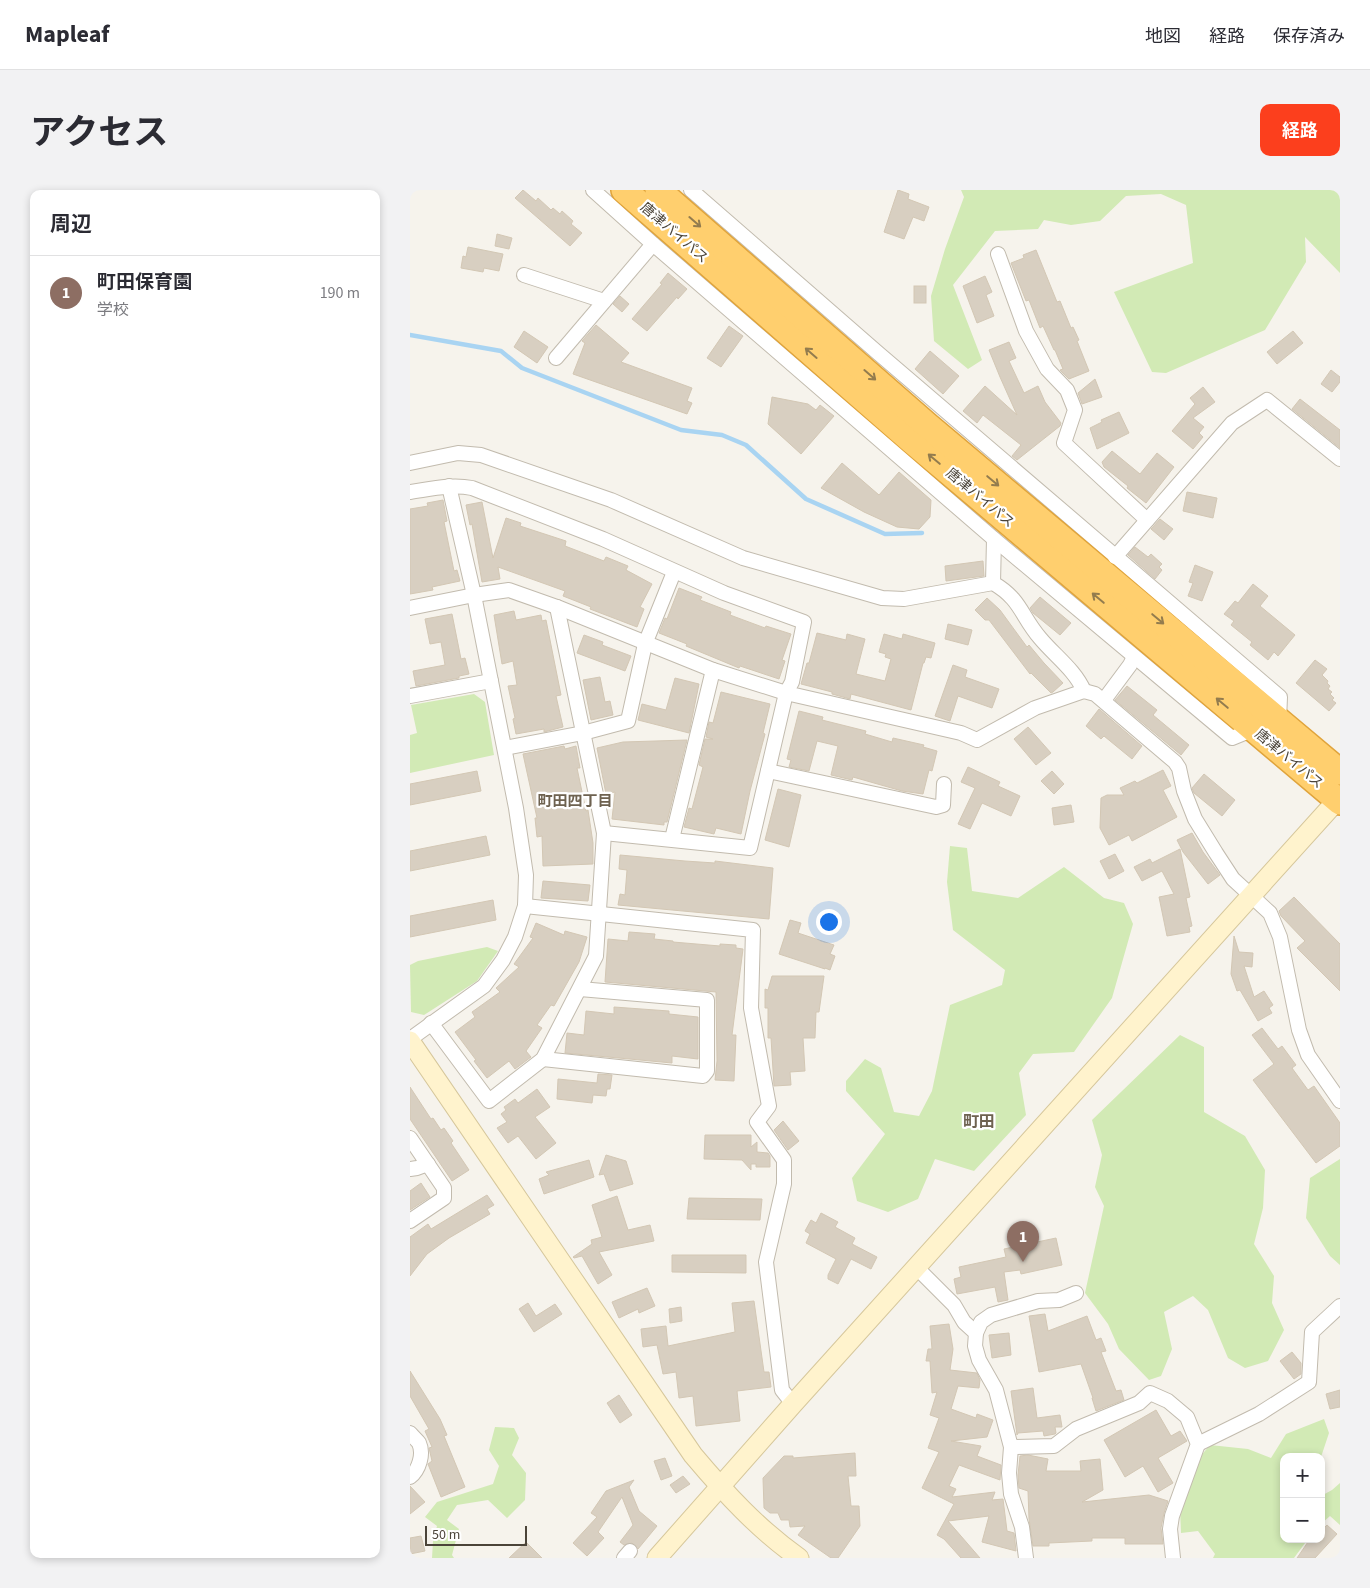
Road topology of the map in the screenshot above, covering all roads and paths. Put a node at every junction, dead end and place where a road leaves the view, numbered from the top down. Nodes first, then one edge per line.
1 (593, 190) edge
2 (624, 190) edge
3 (658, 190) edge
4 (691, 190) edge
5 (653, 244) junction
6 (998, 254) dead end
7 (524, 275) dead end
8 (751, 286) junction
9 (604, 301) junction
10 (556, 358) dead end
11 (920, 433) junction
12 (1340, 459) edge
13 (410, 463) edge
14 (449, 486) junction
15 (410, 492) edge
16 (1147, 520) junction
17 (994, 539) junction
18 (1115, 557) junction
19 (674, 572) junction
20 (993, 583) junction
21 (1133, 585) junction
22 (474, 595) junction
23 (557, 606) junction
24 (410, 608) edge
25 (645, 644) junction
26 (1134, 648) junction
27 (713, 670) junction
28 (491, 682) junction
29 (1084, 691) junction
30 (786, 693) junction
31 (410, 696) edge
32 (1104, 700) junction
33 (583, 733) junction
34 (504, 748) junction
35 (768, 771) junction
36 (1340, 772) edge
37 (944, 784) dead end
38 (1339, 800) edge
39 (604, 833) junction
40 (672, 839) junction
41 (1251, 895) junction
42 (525, 906) junction
43 (600, 914) junction
44 (580, 989) junction
45 (430, 1023) junction
46 (410, 1040) edge
47 (543, 1059) junction
48 (1340, 1101) edge
49 (410, 1138) edge
50 (428, 1164) junction
51 (410, 1168) edge
52 (410, 1221) edge
53 (916, 1267) junction
54 (1076, 1293) dead end
55 (1340, 1306) edge
56 (976, 1333) junction
57 (793, 1404) junction
58 (410, 1433) edge
59 (1198, 1444) junction
60 (1011, 1447) junction
61 (410, 1477) edge
62 (720, 1488) junction
63 (792, 1556) edge
64 (657, 1558) edge
65 (1026, 1558) edge
66 (1173, 1558) edge

1 - 5 street
2 - 8 highway, 唐津バイパス
3 -> 8 highway, 唐津バイパス
4 - 8 street
5 - 8 street
5 - 9 street
6 - 16 street
7 - 9 street
8 - 11 highway, 唐津バイパス
8 - 11 street
9 - 10 street
11 - 17 street
11 - 18 street
11 -> 21 highway, 唐津バイパス
26 -> 11 highway, 唐津バイパス
12 - 16 street
13 - 20 street
14 - 15 street
14 - 19 street
14 - 22 street
16 - 18 street
17 - 20 street
17 - 26 street
18 - 21 street
19 - 25 street
19 - 30 street
20 - 29 street
21 - 36 highway, 唐津バイパス
22 - 23 street
22 - 24 street
22 - 28 street
23 - 25 street
23 - 33 street
25 - 27 street
25 - 33 street
26 - 32 street
26 - 38 highway, 唐津バイパス
27 - 30 street
27 - 40 street
28 - 31 street
28 - 34 street
29 - 30 street
29 - 32 street
30 - 35 street
32 - 41 street
33 - 34 street
33 - 39 street
34 - 42 street
35 - 37 street
35 - 40 street
38 - 41 street
39 - 40 street
39 - 43 street
41 - 48 street
41 - 53 street
42 - 43 street
42 - 45 street
43 - 44 street
43 - 57 street
44 - 47 street
44 - 47 street
45 - 46 street
45 - 47 street
46 - 62 street
49 - 50 street
50 - 51 street
50 - 52 street
53 - 56 street
53 - 57 street
54 - 56 street
55 - 59 street
56 - 60 street
57 - 62 street
58 - 61 street
59 - 60 street
59 - 66 street
60 - 65 street
62 - 63 street
62 - 64 street

